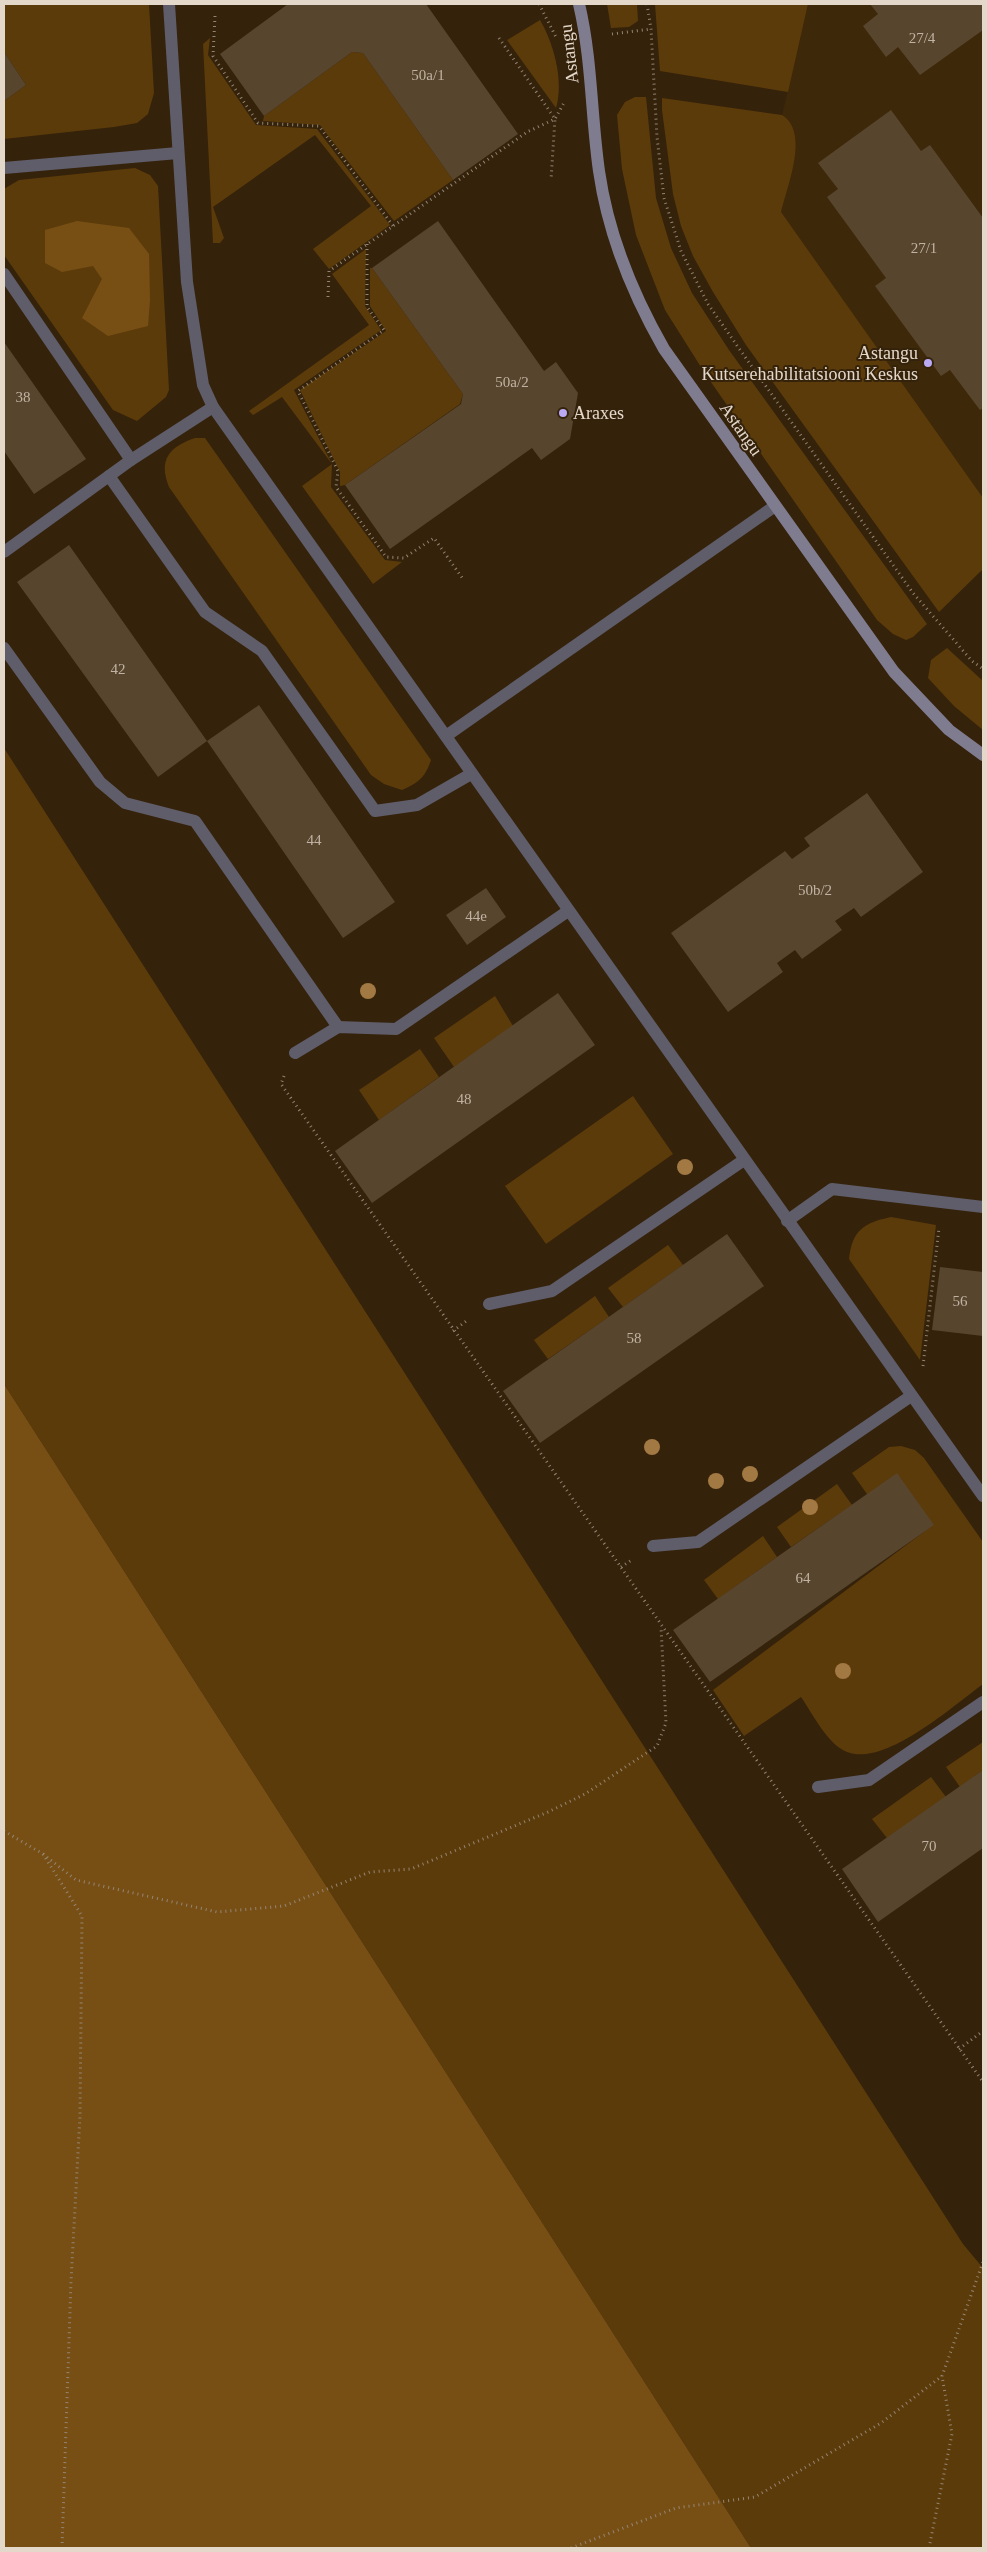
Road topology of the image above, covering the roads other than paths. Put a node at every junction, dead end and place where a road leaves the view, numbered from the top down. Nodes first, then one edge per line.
1 (169, 4) edge
2 (579, 4) edge
3 (178, 153) junction
4 (4, 168) edge
5 (4, 274) edge
6 (213, 407) junction
7 (131, 460) junction
8 (109, 476) junction
9 (774, 506) junction
10 (4, 552) edge
11 (4, 648) edge
12 (446, 736) junction
13 (983, 755) edge
14 (471, 774) junction
15 (568, 911) junction
16 (338, 1027) junction
17 (294, 1053) road end
18 (744, 1160) junction
19 (983, 1208) edge
20 (786, 1221) junction
21 (489, 1304) dead end
22 (911, 1396) junction
23 (981, 1489) edge
24 (653, 1546) dead end
25 (983, 1702) edge
26 (818, 1787) dead end

1 - 3 street
2 - 9 street, Astangu
3 - 4 street
3 - 6 street
5 - 7 street
6 - 7 street
6 - 12 street
7 - 8 street
8 - 10 street
8 - 14 street
9 - 12 street
9 - 13 street, Astangu
11 - 16 street
12 - 14 street
14 - 15 street
15 - 16 street
15 - 18 street
16 - 17 street
18 - 20 street
18 - 21 street
19 - 20 street
20 - 22 street
22 - 23 street
22 - 24 street
25 - 26 street

